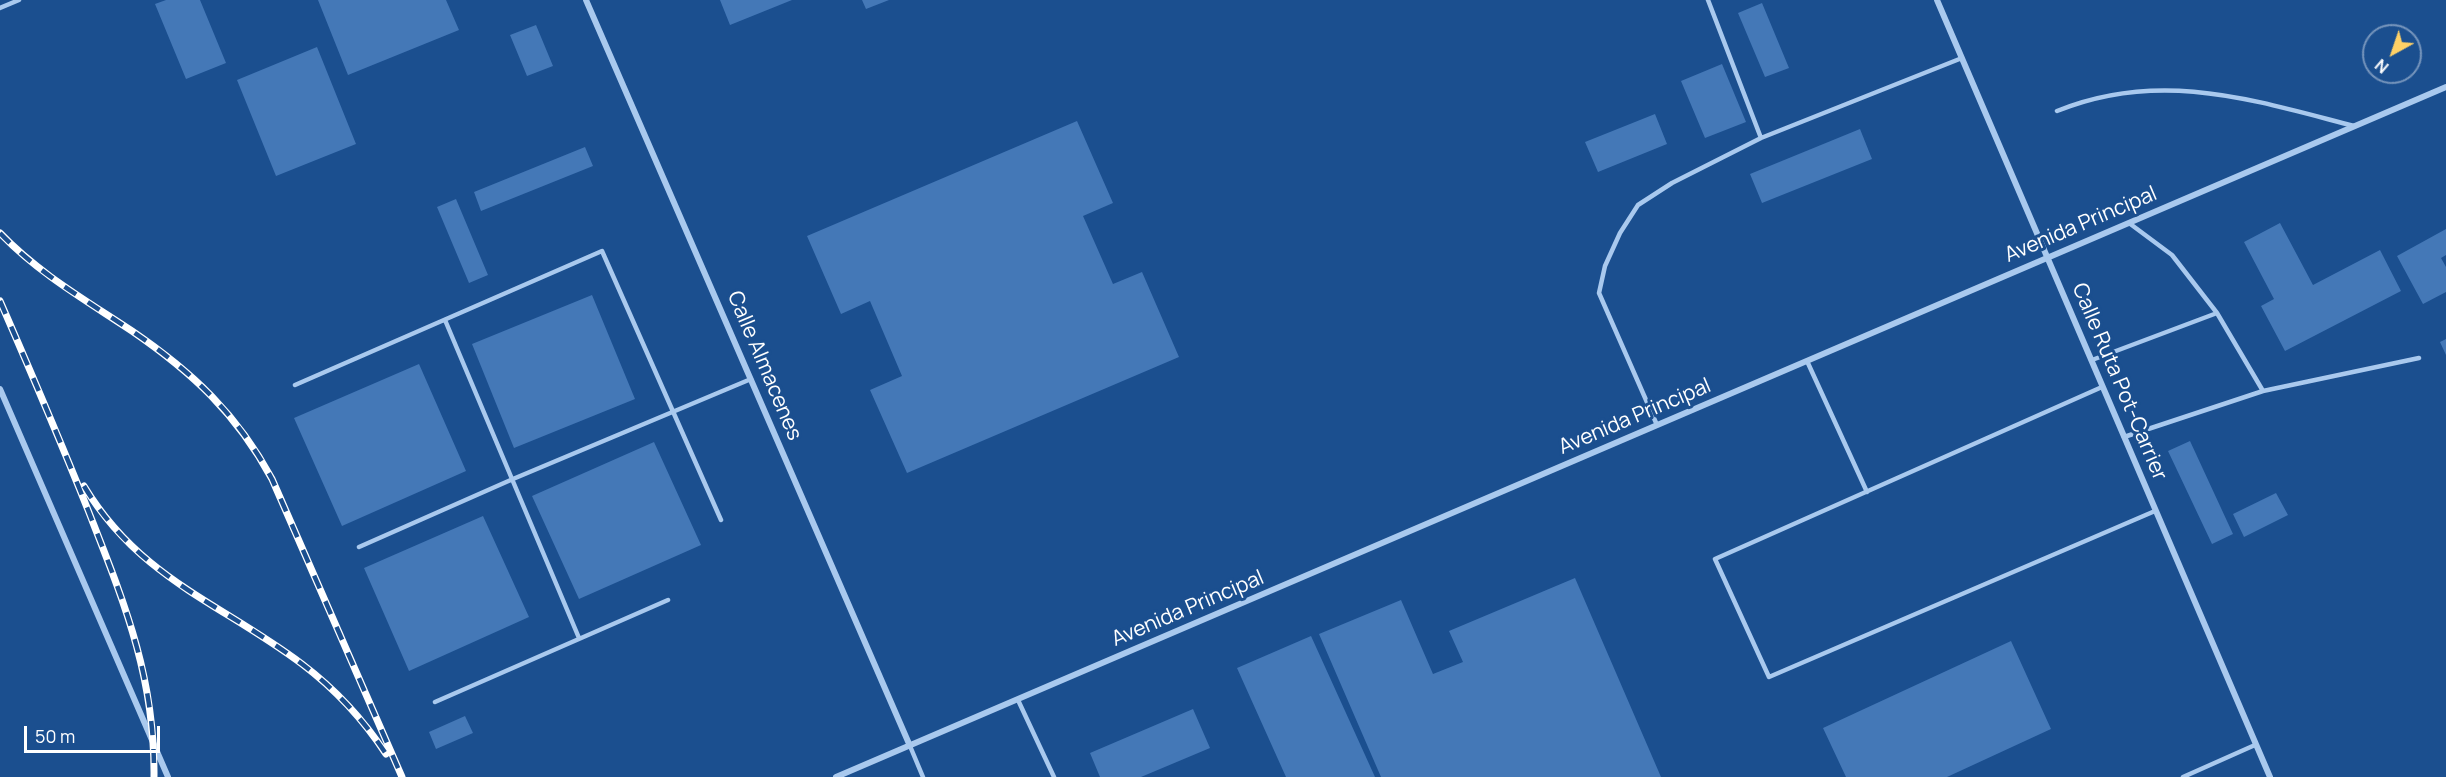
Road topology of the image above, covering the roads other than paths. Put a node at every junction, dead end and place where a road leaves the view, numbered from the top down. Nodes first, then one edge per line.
1 (19, 0) edge
2 (586, 0) edge
3 (1708, 0) edge
4 (1937, 0) edge
5 (0, 8) edge
6 (1962, 58) junction
7 (2446, 87) edge
8 (2057, 111) dead end
9 (2354, 126) junction
10 (1761, 138) junction
11 (2129, 223) junction
12 (2047, 258) junction
13 (2217, 313) junction
14 (445, 320) junction
15 (2419, 358) dead end
16 (2092, 360) junction
17 (1807, 361) junction
18 (751, 379) junction
19 (295, 385) dead end
20 (2103, 387) junction
21 (0, 389) edge
22 (2263, 392) junction
23 (673, 412) junction
24 (1657, 425) junction
25 (2124, 437) junction
26 (513, 478) junction
27 (1867, 492) junction
28 (2155, 511) junction
29 (721, 520) dead end
30 (358, 547) dead end
31 (668, 600) dead end
32 (579, 638) junction
33 (1018, 700) junction
34 (435, 702) dead end
35 (2255, 745) junction
36 (910, 746) junction
37 (168, 777) edge
38 (836, 777) edge
39 (923, 777) edge
40 (1054, 777) edge
41 (2183, 777) edge
42 (2270, 777) edge

1 - 5 lane
2 - 18 street, Calle Almacenes
3 - 10 lane
4 - 6 street, Calle Ruta Pot-Carrier
6 - 10 lane
6 - 12 street, Calle Ruta Pot-Carrier
7 - 9 street, Avenida Principal
8 - 9 lane
9 - 11 street, Avenida Principal
10 - 24 lane
11 - 12 street, Avenida Principal
11 - 13 lane
12 - 16 street, Calle Ruta Pot-Carrier
12 - 17 street, Avenida Principal
13 - 16 lane
13 - 22 lane
14 - 19 lane
14 - 23 lane
14 - 26 lane
15 - 22 lane
16 - 20 street, Calle Ruta Pot-Carrier
17 - 24 street, Avenida Principal
17 - 27 lane
18 - 23 lane
18 - 36 street, Calle Almacenes
20 - 25 street, Calle Ruta Pot-Carrier
20 - 27 lane
21 - 37 street
22 - 25 lane
23 - 26 lane
23 - 29 lane
24 - 33 street, Avenida Principal
25 - 28 street, Calle Ruta Pot-Carrier
26 - 30 lane
26 - 32 lane
27 - 28 lane
28 - 35 street, Calle Ruta Pot-Carrier
31 - 32 lane
32 - 34 lane
33 - 36 street, Avenida Principal
33 - 40 lane
35 - 41 lane
35 - 42 street, Calle Ruta Pot-Carrier
36 - 38 street, Avenida Principal
36 - 39 lane

